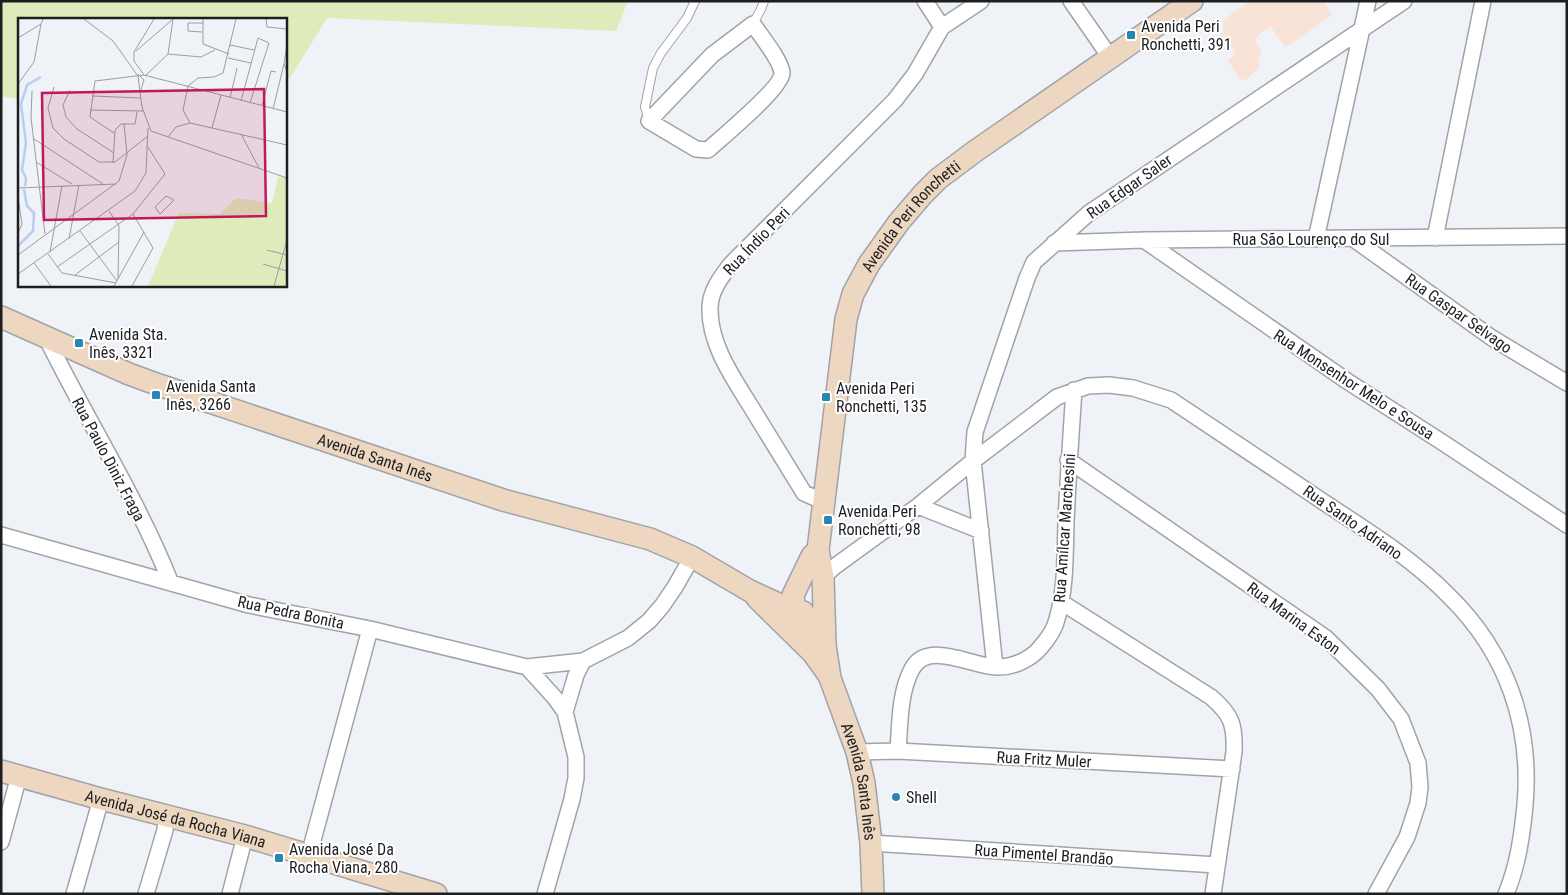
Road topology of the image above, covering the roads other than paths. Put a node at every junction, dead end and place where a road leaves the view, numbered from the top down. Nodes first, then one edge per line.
1 (694, 1) edge
2 (764, 1) edge
3 (925, 1) edge
4 (981, 1) edge
5 (1071, 1) edge
6 (1192, 1) edge
7 (1368, 1) edge
8 (1404, 1) edge
9 (1483, 1) edge
10 (752, 24) junction
11 (942, 27) junction
12 (1362, 29) junction
13 (1110, 57) junction
14 (648, 120) junction
15 (1567, 236) edge
16 (1435, 238) junction
17 (1316, 239) junction
18 (1144, 240) junction
19 (1355, 240) junction
20 (1054, 243) junction
21 (1, 317) edge
22 (46, 337) junction
23 (1567, 383) edge
24 (1074, 390) junction
25 (1068, 460) junction
26 (973, 461) junction
27 (824, 502) junction
28 (918, 506) junction
29 (1567, 525) edge
30 (981, 531) junction
31 (1, 535) edge
32 (818, 550) junction
33 (692, 557) junction
34 (823, 577) junction
35 (170, 581) junction
36 (1061, 602) junction
37 (792, 614) junction
38 (370, 629) junction
39 (819, 649) junction
40 (583, 661) junction
41 (526, 667) junction
42 (995, 668) junction
43 (565, 712) junction
44 (898, 751) junction
45 (857, 752) junction
46 (1232, 769) junction
47 (10, 774) edge
48 (101, 799) junction
49 (166, 816) junction
50 (245, 836) junction
51 (1, 842) edge
52 (871, 843) junction
53 (309, 855) junction
54 (1217, 865) junction
55 (872, 891) edge
56 (74, 894) edge
57 (146, 894) edge
58 (230, 894) edge
59 (436, 894) edge
60 (544, 894) edge
61 (1213, 894) edge
62 (1376, 894) edge
63 (1506, 894) edge

1 - 14 lane
2 - 10 lane
3 - 11 street
4 - 11 street
5 - 13 street
6 - 13 main road, Avenida Peri Ronchetti
7 - 12 street
8 - 12 street, Rua Edgar Saler
9 - 16 street
10 - 14 street
10 - 14 street
11 - 27 street, Rua Índio Peri
12 - 17 street
12 - 20 street, Rua Edgar Saler
13 - 27 main road, Avenida Peri Ronchetti
15 - 16 street, Rua São Lourenço do Sul
16 - 19 street, Rua São Lourenço do Sul
17 - 18 street, Rua São Lourenço do Sul
17 - 19 street, Rua São Lourenço do Sul
18 - 20 street, Rua São Lourenço do Sul
18 - 29 street, Rua Monsenhor Melo e Sousa
19 - 23 street, Rua Gaspar Selvago
20 - 26 street, Rua Edgar Saler
21 - 22 main road, Avenida Santa Inês
22 - 33 main road, Avenida Santa Inês
22 - 35 street, Rua Paulo Diniz Fraga
24 - 25 street, Rua Amílcar Marchesini
24 - 26 street, Rua Santo Adriano
24 - 63 street, Rua Santo Adriano
25 - 36 street, Rua Amílcar Marchesini
25 - 62 street, Rua Marina Eston
26 - 28 street, Rua Santo Adriano
26 - 30 street, Rua Edgar Saler
27 - 32 main road, Avenida Peri Ronchetti
28 - 30 street
28 - 34 street, Rua Santo Adriano
30 - 42 street, Rua Edgar Saler
31 - 35 street, Rua Pedra Bonita
32 - 34 main road
32 - 37 main road
33 - 37 main road, Avenida Santa Inês
33 - 40 street
34 - 37 main road
34 - 39 main road
35 - 38 street, Rua Pedra Bonita
36 - 42 street, Rua Amílcar Marchesini
36 - 46 street
37 - 39 main road, Avenida Santa Inês
37 - 39 main road, Avenida Santa Inês
38 - 41 street, Rua Pedra Bonita
38 - 53 street
39 - 45 main road, Avenida Santa Inês
40 - 41 street, Rua Pedra Bonita
40 - 43 street
41 - 43 street
42 - 44 street, Rua Amílcar Marchesini
43 - 60 street
44 - 45 street, Rua Fritz Muler
44 - 46 street, Rua Fritz Muler
45 - 52 main road, Avenida Santa Inês
46 - 54 street
47 - 48 main road, Avenida José da Rocha Viana
47 - 51 street
48 - 49 main road, Avenida José da Rocha Viana
48 - 56 street
49 - 50 main road, Avenida José da Rocha Viana
49 - 57 street
50 - 53 main road, Avenida José da Rocha Viana
50 - 58 street
52 - 54 street, Rua Pimentel Brandão
52 - 55 main road, Avenida Santa Inês
53 - 59 main road, Avenida José da Rocha Viana
54 - 61 street

